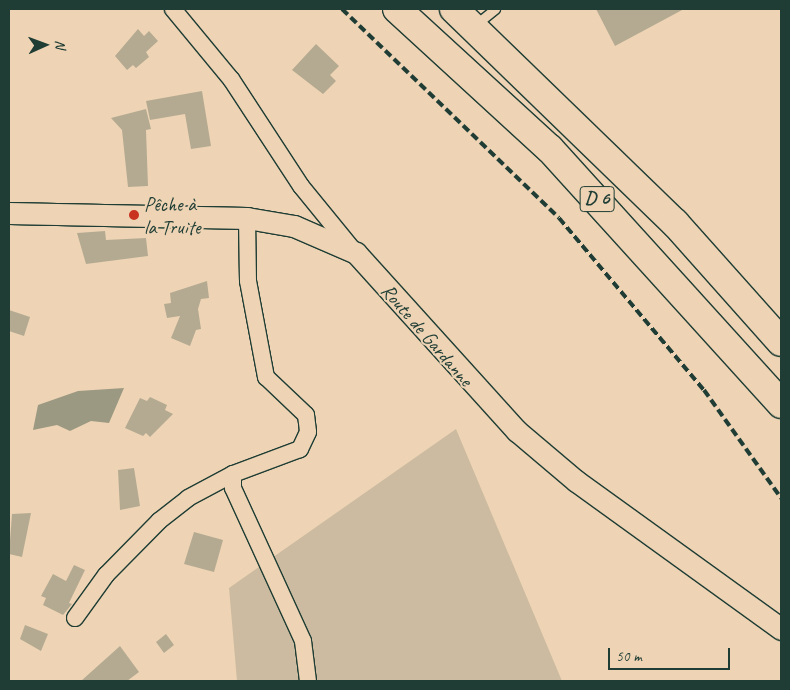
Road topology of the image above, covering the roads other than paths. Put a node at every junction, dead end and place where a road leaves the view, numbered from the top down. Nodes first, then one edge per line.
1 (173, 9) edge
2 (397, 9) edge
3 (495, 9) edge
4 (463, 18) edge
5 (9, 213) edge
6 (247, 218) junction
7 (356, 252) junction
8 (781, 342) edge
9 (781, 404) edge
10 (233, 474) junction
11 (75, 618) dead end
12 (781, 630) edge
13 (308, 681) edge

1 - 7 street
2 - 9 highway, D 6
3 - 4 lane
4 - 8 highway, D 6
5 - 6 street, Route de Gardanne
6 - 7 street, Route de Gardanne
6 - 10 street
7 - 12 street, Route de Gardanne
10 - 11 street
10 - 13 street

